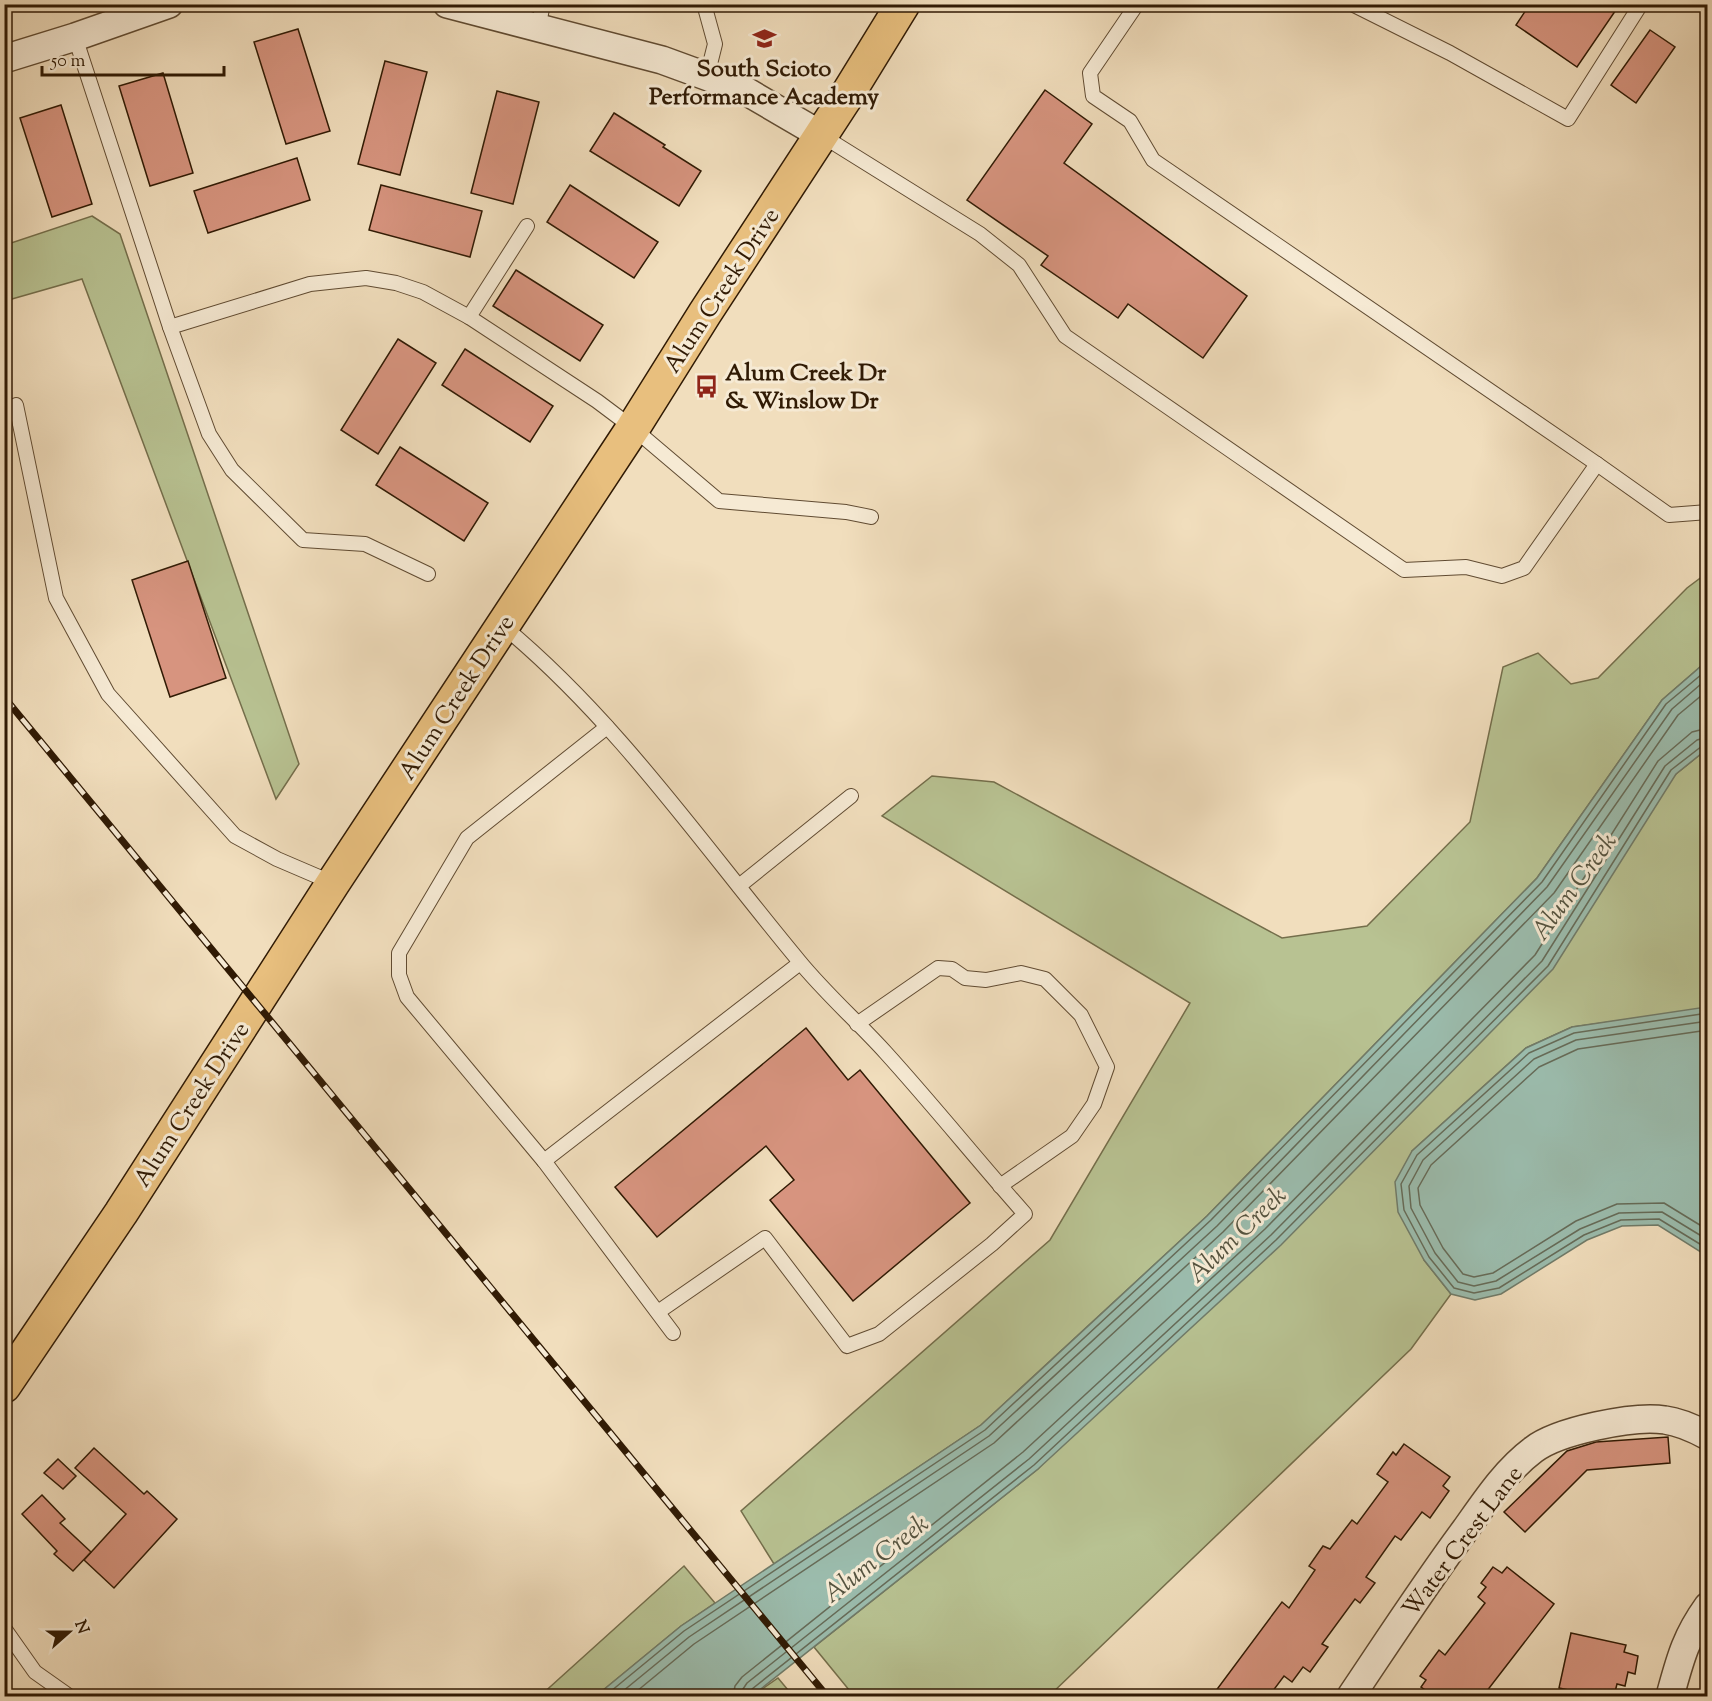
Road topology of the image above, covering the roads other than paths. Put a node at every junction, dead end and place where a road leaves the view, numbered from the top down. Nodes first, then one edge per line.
1 (169, 4) edge
2 (447, 4) edge
3 (704, 4) edge
4 (903, 4) edge
5 (1137, 4) edge
6 (1352, 4) edge
7 (1641, 4) edge
8 (540, 16) edge
9 (75, 38) junction
10 (4, 59) edge
11 (707, 76) junction
12 (821, 135) junction
13 (526, 226) dead end
14 (469, 317) junction
15 (170, 327) junction
16 (16, 405) dead end
17 (633, 428) junction
18 (1597, 464) junction
19 (1707, 512) edge
20 (871, 517) dead end
21 (428, 574) dead end
22 (503, 626) junction
23 (607, 728) junction
24 (851, 796) dead end
25 (333, 883) junction
26 (739, 886) junction
27 (800, 963) junction
28 (857, 1024) junction
29 (544, 1161) junction
30 (1000, 1186) junction
31 (658, 1312) junction
32 (673, 1333) dead end
33 (4, 1386) edge
34 (1707, 1436) edge
35 (1707, 1606) edge
36 (4, 1628) edge
37 (69, 1696) edge
38 (1351, 1696) edge
39 (1670, 1696) edge

1 - 9 street
2 - 8 street
3 - 11 lane
4 - 12 main road, Alum Creek Drive
5 - 18 lane
6 - 7 lane
8 - 11 street
9 - 10 street
9 - 15 lane
11 - 12 street
12 - 17 main road, Alum Creek Drive
12 - 18 lane
13 - 14 lane
14 - 15 lane
14 - 17 lane
15 - 21 lane
16 - 25 lane
17 - 20 lane
17 - 22 main road, Alum Creek Drive
18 - 19 lane
22 - 23 lane
22 - 25 main road, Alum Creek Drive
23 - 26 lane
23 - 29 lane
24 - 26 lane
25 - 33 main road, Alum Creek Drive
26 - 27 lane
27 - 28 lane
27 - 29 lane
28 - 30 lane
28 - 30 lane
29 - 31 lane
30 - 31 lane
31 - 32 lane
34 - 38 street, Water Crest Lane
35 - 39 street
36 - 37 lane

